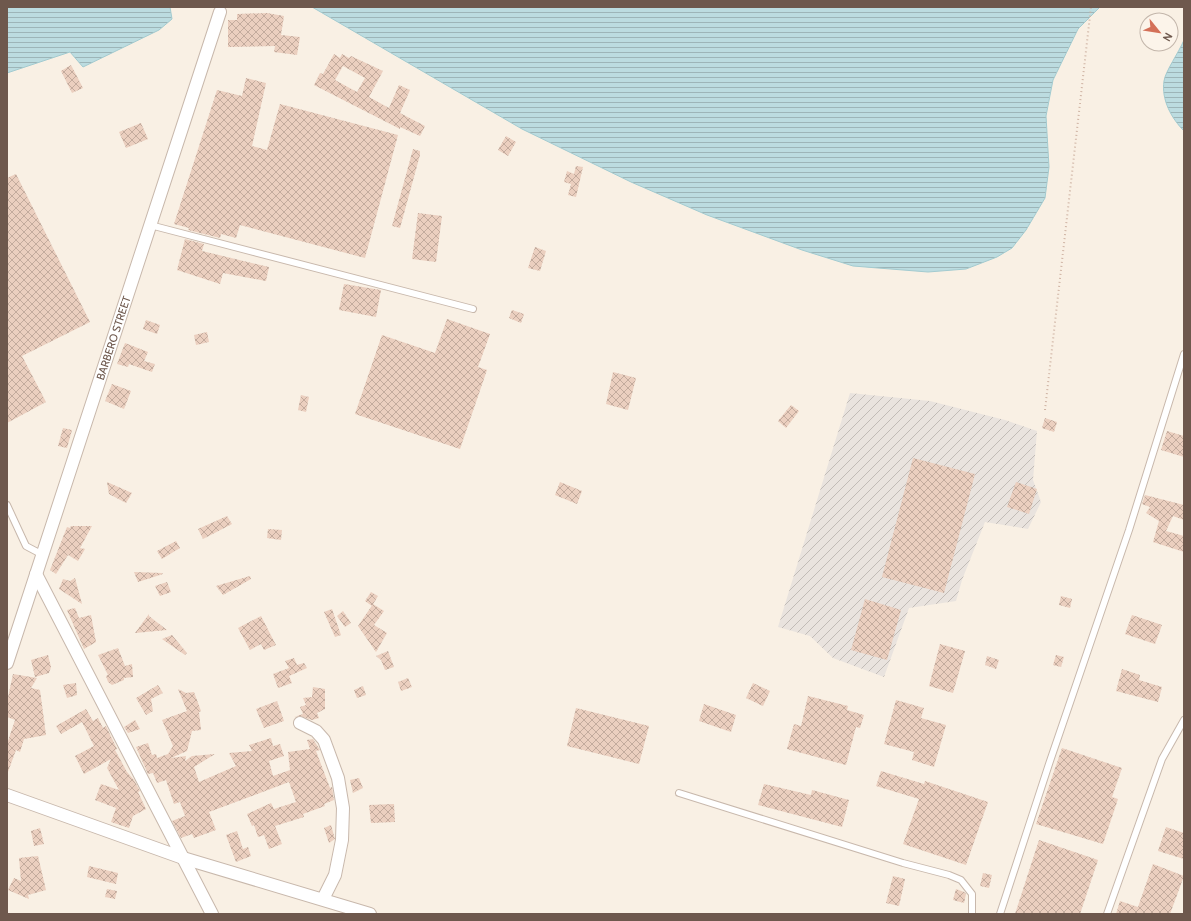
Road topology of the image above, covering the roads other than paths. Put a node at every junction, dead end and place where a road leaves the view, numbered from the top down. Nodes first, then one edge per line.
1 (220, 12) dead end
2 (150, 225) junction
3 (473, 309) dead end
4 (1184, 354) edge
5 (7, 505) edge
6 (43, 556) junction
7 (36, 574) junction
8 (7, 663) edge
9 (1184, 720) edge
10 (300, 722) dead end
11 (679, 792) dead end
12 (7, 795) edge
13 (183, 858) junction
14 (323, 899) junction
15 (212, 914) edge
16 (370, 914) edge
17 (972, 914) edge
18 (1000, 914) edge
19 (1107, 914) edge

1 - 2 street, BARBERO STREET
2 - 3 lane
2 - 6 street, BARBERO STREET
4 - 18 lane
5 - 6 lane
6 - 7 street, BARBERO STREET
7 - 8 street, BARBERO STREET
7 - 13 street
9 - 19 lane
10 - 14 street
11 - 17 lane
12 - 13 street
13 - 14 street
13 - 15 street
14 - 16 street

